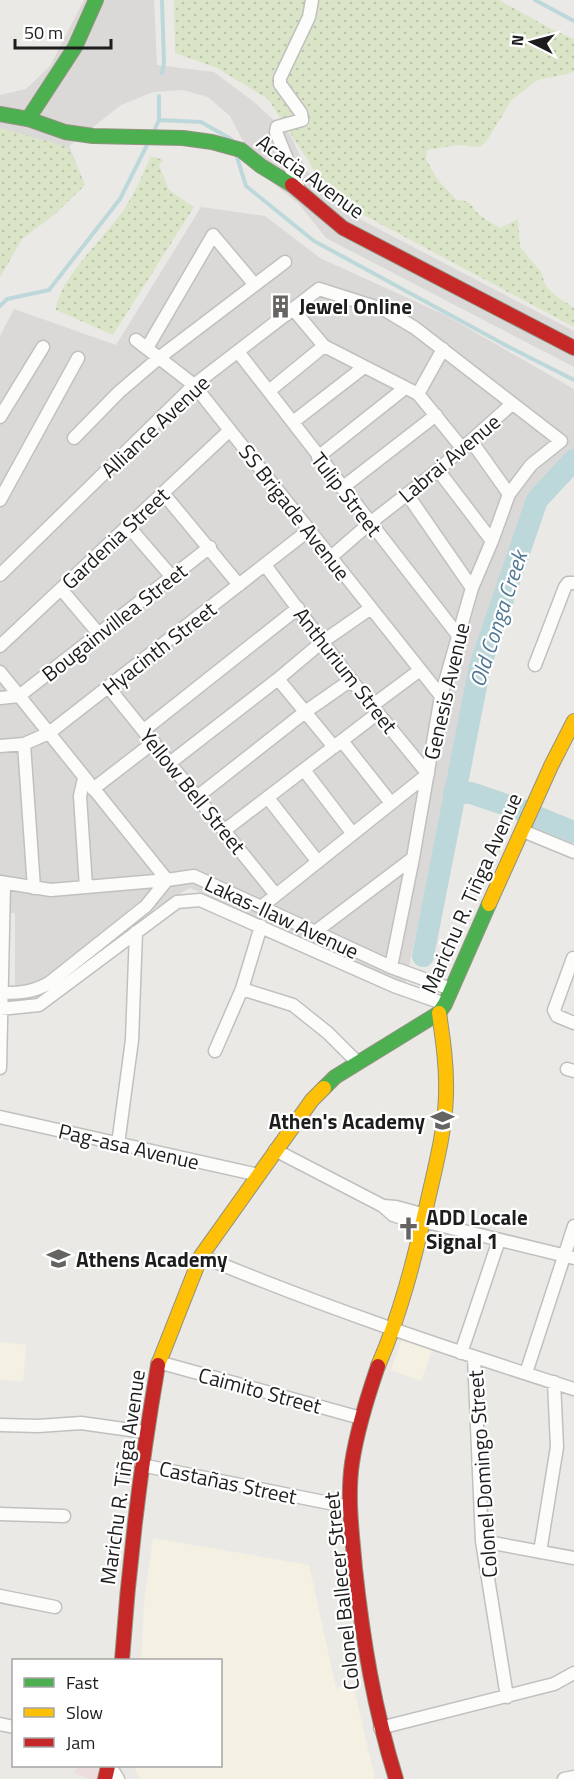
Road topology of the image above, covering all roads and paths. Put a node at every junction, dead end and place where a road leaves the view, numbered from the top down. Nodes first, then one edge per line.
1 (96, 0) edge
2 (312, 0) edge
3 (0, 114) edge
4 (28, 119) junction
5 (300, 190) junction
6 (285, 262) dead end
7 (255, 285) junction
8 (293, 309) junction
9 (324, 346) junction
10 (43, 347) dead end
11 (574, 348) edge
12 (443, 349) junction
13 (239, 353) junction
14 (160, 357) junction
15 (78, 358) dead end
16 (364, 367) junction
17 (194, 385) junction
18 (405, 388) junction
19 (269, 391) junction
20 (418, 394) junction
21 (512, 404) junction
22 (436, 415) junction
23 (0, 417) edge
24 (293, 422) junction
25 (230, 430) junction
26 (75, 438) dead end
27 (467, 445) junction
28 (318, 457) junction
29 (438, 470) junction
30 (342, 488) junction
31 (163, 494) junction
32 (407, 494) junction
33 (509, 494) junction
34 (0, 500) edge
35 (370, 523) junction
36 (128, 526) junction
37 (309, 530) junction
38 (492, 541) junction
39 (210, 548) junction
40 (330, 557) junction
41 (266, 565) junction
42 (0, 575) edge
43 (172, 577) junction
44 (574, 583) edge
45 (240, 585) junction
46 (472, 588) junction
47 (61, 589) junction
48 (298, 608) junction
49 (371, 608) junction
50 (99, 634) junction
51 (457, 634) junction
52 (322, 642) junction
53 (0, 646) edge
54 (535, 665) dead end
55 (420, 670) junction
56 (0, 672) edge
57 (278, 679) junction
58 (351, 680) junction
59 (109, 688) junction
60 (19, 696) junction
61 (441, 696) junction
62 (0, 698) edge
63 (376, 709) junction
64 (306, 712) junction
65 (574, 721) edge
66 (144, 730) junction
67 (49, 733) junction
68 (154, 742) junction
69 (24, 744) junction
70 (338, 744) junction
71 (0, 747) edge
72 (171, 762) junction
73 (304, 770) junction
74 (428, 774) junction
75 (84, 778) junction
76 (93, 789) junction
77 (197, 797) junction
78 (268, 798) junction
79 (391, 803) junction
80 (225, 830) junction
81 (523, 831) junction
82 (353, 834) junction
83 (574, 852) edge
84 (413, 858) junction
85 (318, 862) junction
86 (167, 880) junction
87 (2, 882) edge
88 (86, 887) junction
89 (34, 888) junction
90 (276, 895) junction
91 (261, 907) junction
92 (261, 926) junction
93 (136, 932) junction
94 (315, 932) junction
95 (1, 941) edge
96 (573, 958) edge
97 (392, 967) junction
98 (242, 988) junction
99 (451, 989) junction
100 (2, 993) junction
101 (442, 1008) junction
102 (1, 1009) edge
103 (574, 1023) edge
104 (215, 1051) dead end
105 (358, 1063) junction
106 (0, 1068) edge
107 (0, 1117) edge
108 (118, 1144) junction
109 (275, 1150) junction
110 (259, 1174) junction
111 (423, 1220) junction
112 (574, 1226) edge
113 (499, 1240) junction
114 (201, 1256) junction
115 (570, 1257) edge
116 (394, 1330) junction
117 (461, 1353) junction
118 (474, 1357) junction
119 (158, 1362) junction
120 (526, 1373) junction
121 (554, 1382) junction
122 (574, 1389) edge
123 (361, 1418) junction
124 (0, 1425) edge
125 (145, 1432) junction
126 (141, 1465) junction
127 (349, 1507) junction
128 (0, 1514) edge
129 (64, 1516) dead end
130 (482, 1541) junction
131 (540, 1552) junction
132 (574, 1558) edge
133 (0, 1596) edge
134 (55, 1607) dead end
135 (122, 1659) edge
136 (574, 1673) edge
137 (507, 1696) junction
138 (380, 1728) junction
139 (574, 1777) edge
140 (396, 1779) edge
141 (564, 1779) edge

1 - 4 street
2 - 5 street
3 - 4 street, Acacia Avenue
4 - 5 street, Acacia Avenue
5 - 11 street, Acacia Avenue
6 - 7 street
7 - 14 street
7 - 14 street, SS Brigade Avenue
8 - 9 street
8 - 12 street, Alliance Avenue
8 - 13 street, Alliance Avenue
9 - 16 street
9 - 19 street
10 - 23 street
12 - 20 street
12 - 21 street
13 - 17 street, Alliance Avenue
13 - 19 street, Tulip Street
14 - 17 street, SS Brigade Avenue
14 - 26 street
15 - 34 street
16 - 18 street
16 - 24 street
17 - 25 street, SS Brigade Avenue
17 - 42 street, Alliance Avenue
18 - 20 street
18 - 28 street
19 - 24 street, Tulip Street
20 - 22 street
21 - 27 street, Labrai Avenue
21 - 33 street, Genesis Avenue
22 - 27 street
22 - 30 street
24 - 28 street, Tulip Street
25 - 31 street, Gardenia Street
25 - 37 street, SS Brigade Avenue
27 - 29 street, Labrai Avenue
27 - 33 street
28 - 30 street, Tulip Street
29 - 32 street, Labrai Avenue
29 - 38 street
30 - 35 street, Tulip Street
31 - 36 street, Gardenia Street
31 - 39 street
32 - 35 street, Labrai Avenue
32 - 46 street
33 - 38 street, Genesis Avenue
35 - 40 street, Labrai Avenue
35 - 51 street, Tulip Street
36 - 43 street
36 - 47 street, Gardenia Street
37 - 40 street, SS Brigade Avenue
37 - 41 street, Hyacinth Street
38 - 46 street, Genesis Avenue
39 - 43 street, Bougainvillea Street
39 - 45 street
40 - 49 street, SS Brigade Avenue
41 - 45 street, Hyacinth Street
41 - 48 street, Anthurium Street
43 - 50 street, Bougainvillea Street
44 - 54 street
45 - 59 street, Hyacinth Street
46 - 51 street, Genesis Avenue
47 - 50 street
47 - 53 street, Gardenia Street
48 - 52 street, Anthurium Street
48 - 66 street
49 - 52 street
49 - 55 street, SS Brigade Avenue
50 - 60 street, Bougainvillea Street
51 - 61 street, Genesis Avenue
52 - 57 street
52 - 58 street, Anthurium Street
55 - 61 street, SS Brigade Avenue
55 - 63 street
56 - 60 street
57 - 64 street
57 - 72 street
58 - 63 street, Anthurium Street
58 - 64 street
59 - 66 street, Yellow Bell Street
59 - 67 street, Hyacinth Street
60 - 62 street
60 - 67 street
61 - 74 street, Genesis Avenue
63 - 70 street
63 - 74 street, Anthurium Street
64 - 70 street
64 - 77 street
65 - 81 street, Marichu R. Tiñga Avenue
66 - 68 street, Yellow Bell Street
67 - 69 street, Hyacinth Street
67 - 75 street
68 - 72 street, Yellow Bell Street
68 - 76 street
69 - 71 street, Hyacinth Street
69 - 89 street
70 - 73 street
70 - 79 street
72 - 77 street, Yellow Bell Street
73 - 78 street
73 - 82 street
74 - 79 street
74 - 84 street, Genesis Avenue
75 - 76 street
75 - 88 street
76 - 86 street
77 - 80 street, Yellow Bell Street
78 - 80 street
78 - 85 street
79 - 82 street
80 - 90 street, Yellow Bell Street
81 - 83 street
81 - 99 street, Marichu R. Tiñga Avenue
82 - 85 street
84 - 94 street
84 - 97 street, Genesis Avenue
85 - 90 street
86 - 88 street, Lakas-Ilaw Avenue
86 - 91 street, Lakas-Ilaw Avenue
86 - 100 street
87 - 89 street, Lakas-Ilaw Avenue
87 - 95 street
88 - 89 street, Lakas-Ilaw Avenue
90 - 91 street
91 - 94 street, Lakas-Ilaw Avenue
92 - 93 street
92 - 98 street
92 - 101 street
93 - 102 street
93 - 108 street
94 - 97 street, Lakas-Ilaw Avenue
95 - 100 street
96 - 103 street
97 - 99 street, Lakas-Ilaw Avenue
98 - 104 street
98 - 105 street
99 - 101 street, Marichu R. Tiñga Avenue
100 - 102 street
101 - 105 street, Marichu R. Tiñga Avenue
101 - 111 street, Colonel Ballecer Street
102 - 106 street
105 - 109 street, Marichu R. Tiñga Avenue
107 - 108 street, Pag-asa Avenue
108 - 110 street, Pag-asa Avenue
109 - 110 street, Marichu R. Tiñga Avenue
109 - 111 street
110 - 114 street, Marichu R. Tiñga Avenue
111 - 113 street
111 - 116 street, Colonel Ballecer Street
112 - 115 street
113 - 115 street
113 - 117 street
114 - 116 street
114 - 119 street, Marichu R. Tiñga Avenue
115 - 120 street
116 - 117 street
116 - 123 street, Colonel Ballecer Street
117 - 118 street
118 - 120 street
118 - 130 street, Colonel Domingo Street
119 - 123 street, Caimito Street
119 - 125 street, Marichu R. Tiñga Avenue
120 - 121 street
121 - 122 street
121 - 131 street
123 - 127 street, Colonel Ballecer Street
124 - 125 street
125 - 126 street, Marichu R. Tiñga Avenue
126 - 127 street, Castañas Street
126 - 135 street, Marichu R. Tiñga Avenue
127 - 138 street, Colonel Ballecer Street
128 - 129 street
130 - 131 street
130 - 137 street, Colonel Domingo Street
131 - 132 street
133 - 134 street
136 - 137 street
137 - 138 street
138 - 140 street, Colonel Ballecer Street
139 - 141 street

